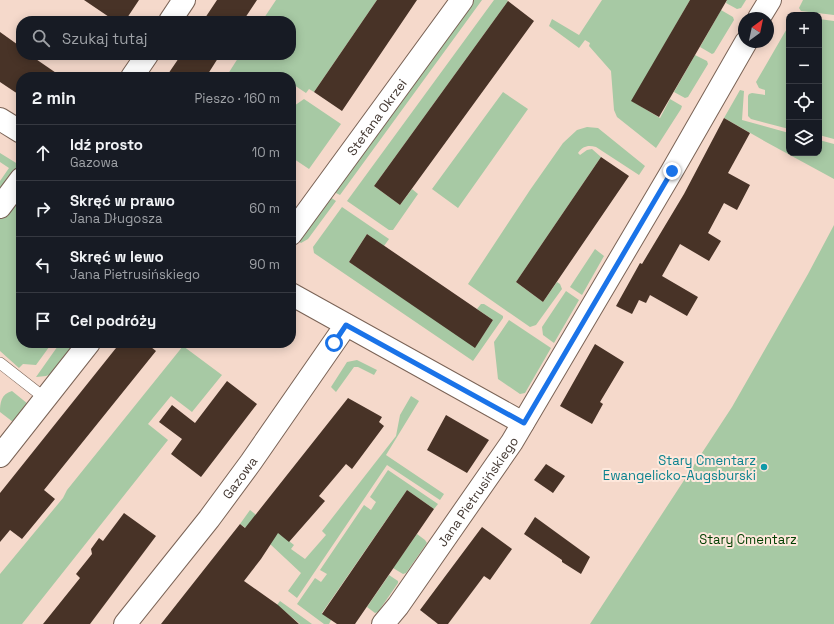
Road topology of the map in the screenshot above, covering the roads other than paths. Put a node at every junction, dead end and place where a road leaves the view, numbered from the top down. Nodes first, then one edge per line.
1 (184, 0) edge
2 (462, 0) edge
3 (770, 0) edge
4 (763, 12) edge
5 (173, 16) edge
6 (743, 48) edge
7 (144, 60) edge
8 (135, 72) edge
9 (0, 118) edge
10 (16, 129) edge
11 (16, 186) edge
12 (0, 207) edge
13 (296, 227) edge
14 (296, 297) edge
15 (346, 325) junction
16 (85, 348) edge
17 (0, 364) edge
18 (46, 399) junction
19 (524, 423) junction
20 (0, 456) edge
21 (124, 624) edge
22 (383, 624) edge

1 - 5 street
2 - 13 street, Stefana Okrzei
3 - 4 street
6 - 19 street, Jana Pietrusińskiego
7 - 8 street
9 - 10 street
11 - 12 street
14 - 15 street
15 - 19 street
15 - 21 street, Gazowa
16 - 18 street
17 - 18 lane
18 - 20 street
19 - 22 street, Jana Pietrusińskiego

